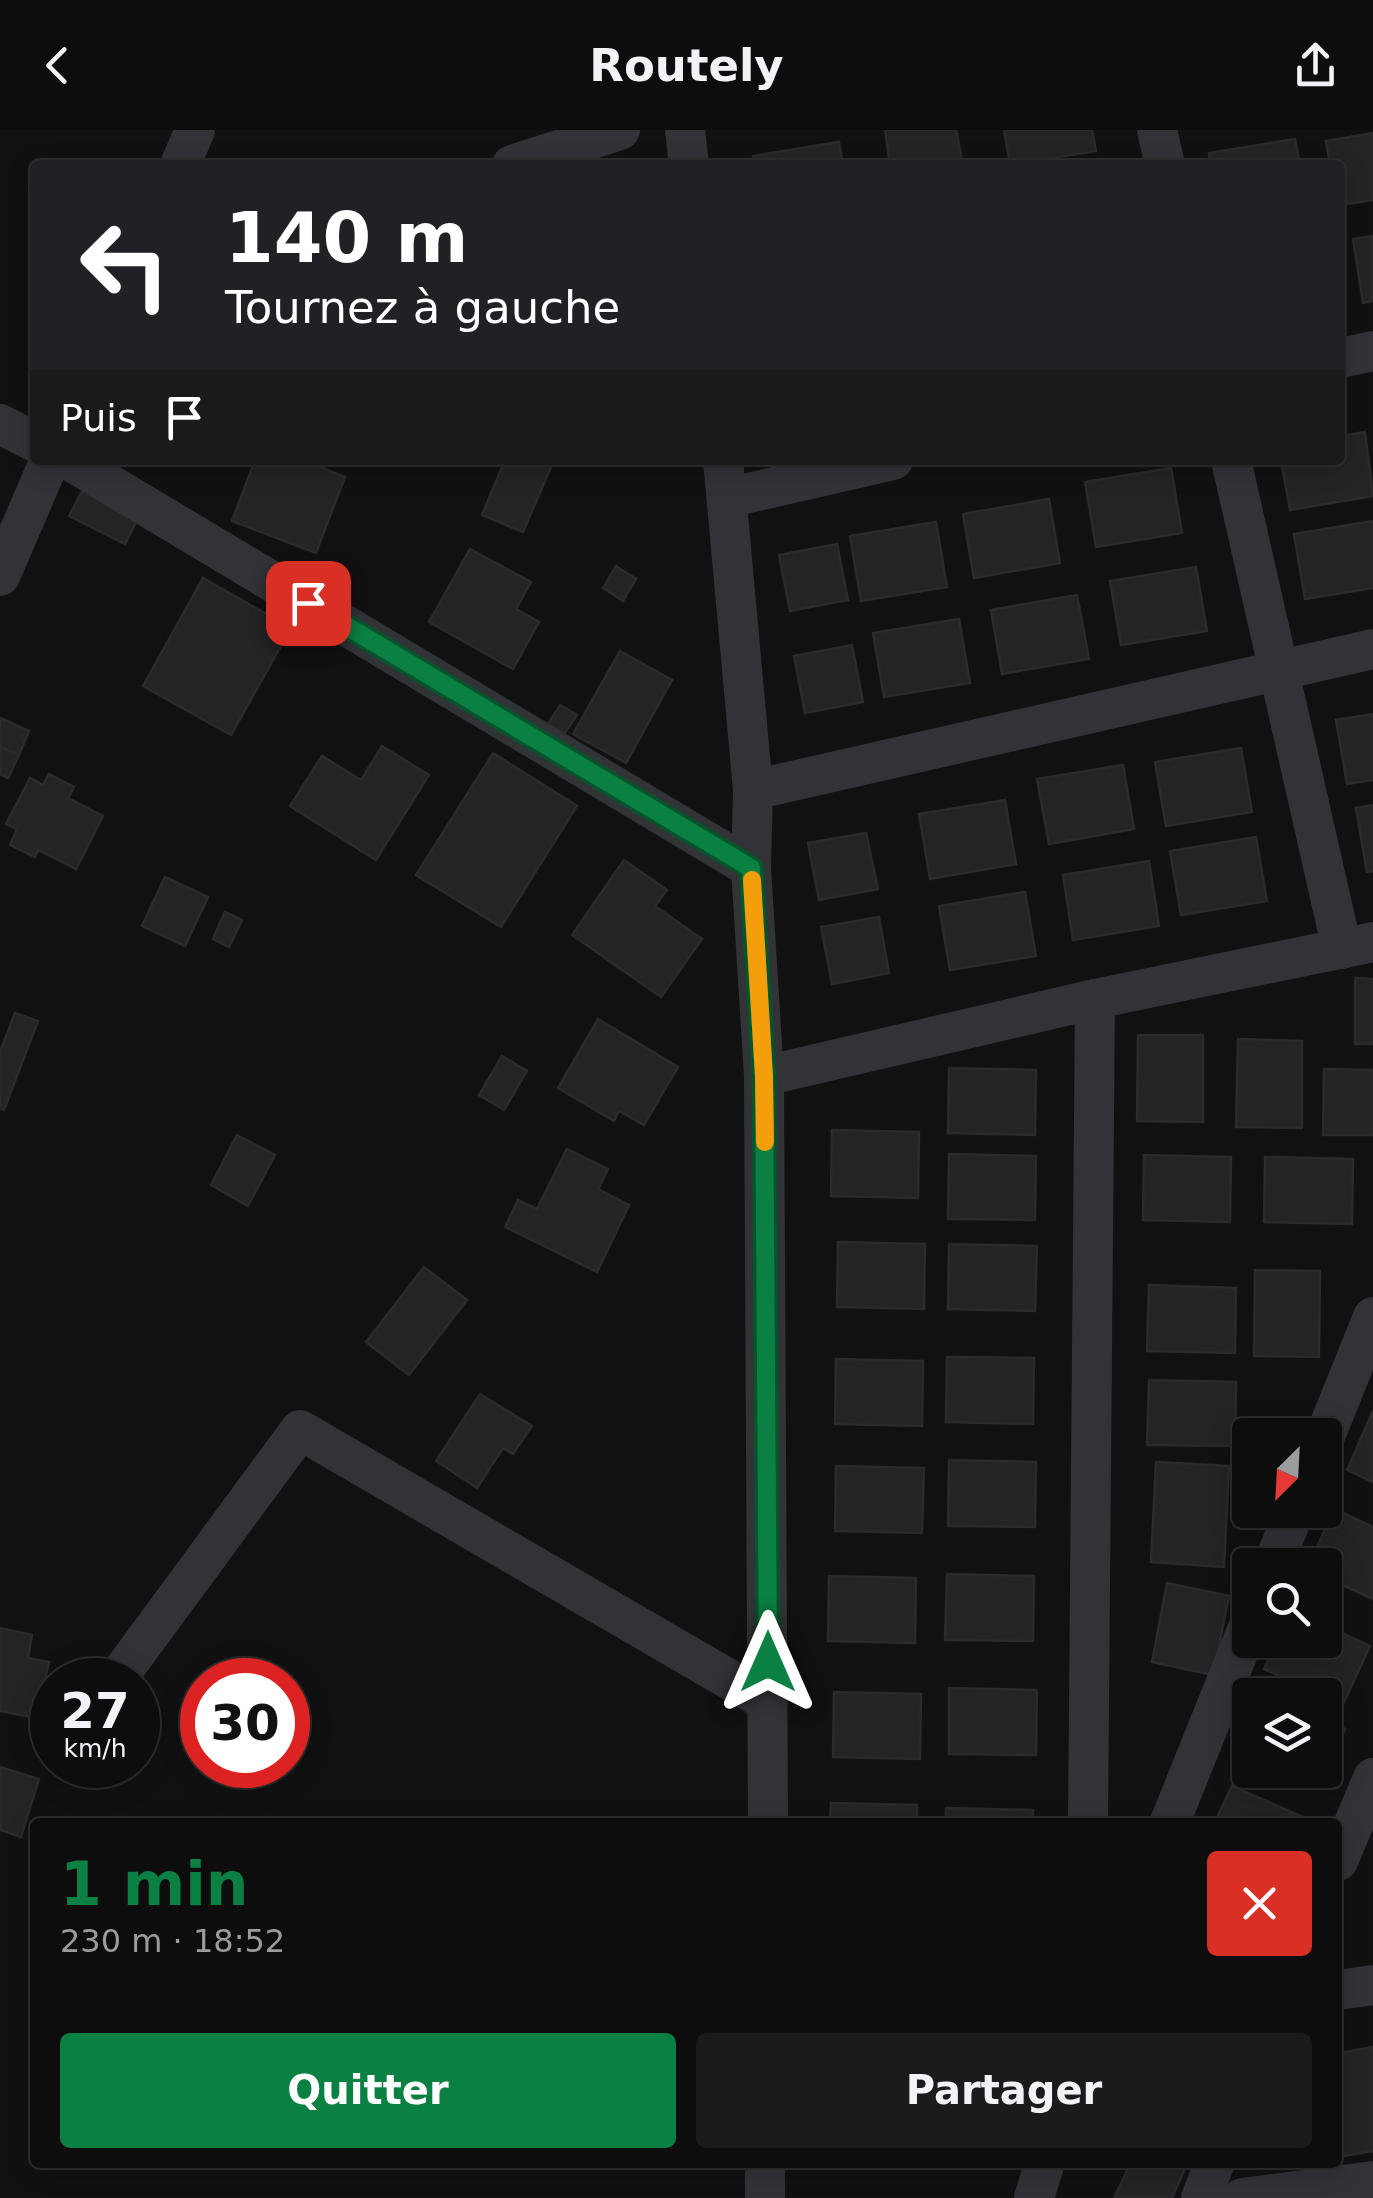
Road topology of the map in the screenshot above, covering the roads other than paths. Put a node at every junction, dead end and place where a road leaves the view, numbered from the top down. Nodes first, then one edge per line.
1 (195, 130) edge
2 (620, 130) edge
3 (685, 130) edge
4 (1157, 130) edge
5 (182, 160) edge
6 (527, 160) edge
7 (688, 160) edge
8 (1164, 160) edge
9 (1373, 351) edge
10 (1345, 357) edge
11 (0, 424) edge
12 (30, 439) edge
13 (48, 465) edge
14 (77, 465) edge
15 (849, 465) edge
16 (1233, 465) edge
17 (725, 479) edge
18 (0, 576) edge
19 (1373, 649) edge
20 (1279, 670) junction
21 (753, 790) junction
22 (751, 868) junction
23 (1357, 946) edge
24 (1095, 1000) junction
25 (764, 1076) junction
26 (1373, 1317) edge
27 (1332, 1418) edge
28 (132, 1658) edge
29 (1236, 1658) edge
30 (768, 1702) junction
31 (1373, 1778) edge
32 (768, 1818) edge
33 (1088, 1818) edge
34 (1172, 1818) edge
35 (1342, 1852) edge
36 (1373, 1985) edge
37 (1342, 1989) edge
38 (765, 2168) edge
39 (1043, 2168) edge
40 (1213, 2168) edge
41 (1373, 2181) edge
42 (765, 2198) edge
43 (1034, 2198) edge
44 (1201, 2198) edge
45 (1242, 2198) edge

1 - 5 street
2 - 6 street
3 - 7 street
4 - 8 street
9 - 10 street
11 - 12 street
13 - 18 street
14 - 22 street
15 - 17 street
16 - 20 street
17 - 21 street
19 - 20 street
20 - 21 street
20 - 23 street
21 - 22 street
22 - 25 street
23 - 24 street
24 - 25 street
24 - 33 street
25 - 30 street
26 - 27 street
28 - 30 street
29 - 34 street
30 - 32 street
31 - 35 street
36 - 37 street
38 - 42 street
39 - 43 street
40 - 44 street
41 - 45 street

